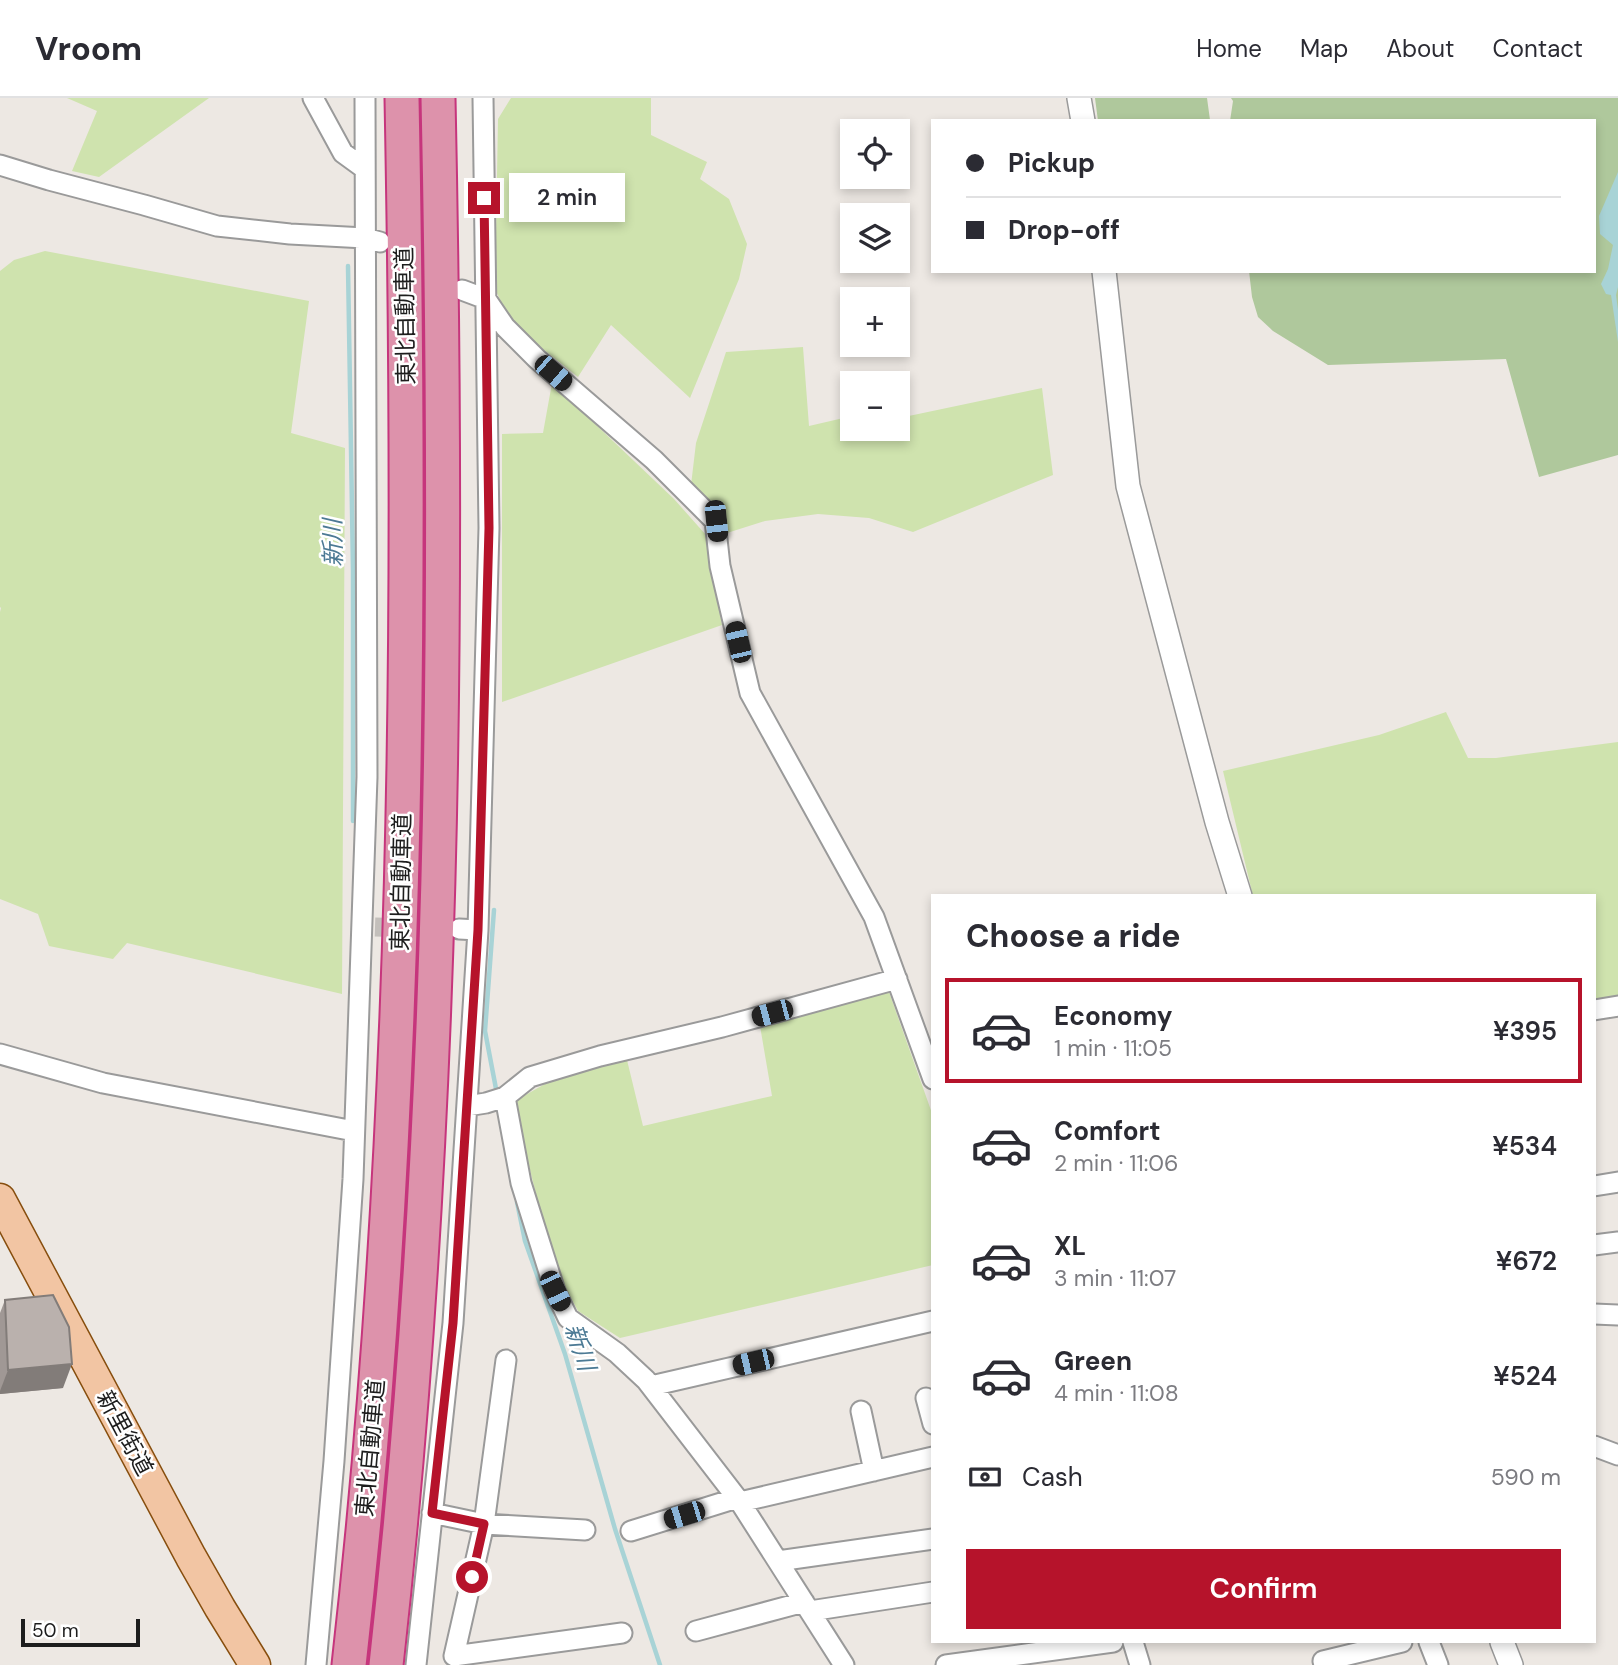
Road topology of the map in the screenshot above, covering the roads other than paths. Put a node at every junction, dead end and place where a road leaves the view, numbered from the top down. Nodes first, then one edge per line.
1 (313, 98) edge
2 (365, 98) edge
3 (402, 98) edge
4 (438, 98) edge
5 (483, 98) edge
6 (1079, 98) edge
7 (1083, 119) edge
8 (0, 164) edge
9 (365, 169) junction
10 (372, 240) junction
11 (1104, 273) edge
12 (462, 290) dead end
13 (486, 299) junction
14 (1239, 894) edge
15 (897, 979) junction
16 (1618, 1006) edge
17 (1596, 1010) edge
18 (0, 1054) edge
19 (931, 1073) edge
20 (505, 1097) junction
21 (476, 1104) junction
22 (354, 1130) junction
23 (1618, 1182) edge
24 (1596, 1186) edge
25 (0, 1199) edge
26 (1618, 1242) edge
27 (1596, 1245) edge
28 (1596, 1314) edge
29 (1618, 1315) edge
30 (931, 1321) edge
31 (506, 1360) dead end
32 (651, 1386) junction
33 (926, 1398) dead end
34 (861, 1411) dead end
35 (931, 1417) edge
36 (1596, 1447) edge
37 (1618, 1455) edge
38 (931, 1457) edge
39 (874, 1471) junction
40 (738, 1500) junction
41 (432, 1513) junction
42 (484, 1524) junction
43 (585, 1530) dead end
44 (631, 1531) dead end
45 (931, 1539) edge
46 (778, 1561) junction
47 (931, 1592) edge
48 (807, 1607) junction
49 (696, 1632) dead end
50 (622, 1633) dead end
51 (1106, 1643) edge
52 (1133, 1643) edge
53 (1398, 1643) edge
54 (1429, 1643) edge
55 (1502, 1643) edge
56 (255, 1665) edge
57 (316, 1665) edge
58 (349, 1665) edge
59 (386, 1665) edge
60 (416, 1665) edge
61 (844, 1665) edge
62 (946, 1665) edge
63 (1140, 1665) edge
64 (1324, 1665) edge
65 (1438, 1665) edge
66 (1511, 1665) edge

1 - 9 street
2 - 9 street
3 - 58 highway, 東北自動車道
4 - 59 highway, 東北自動車道
5 - 13 street
6 - 7 street
8 - 10 street
9 - 10 street
10 - 22 street
11 - 14 street
12 - 13 street
13 - 15 street
13 - 21 street
15 - 19 street
15 - 20 street
16 - 17 street
18 - 22 street
20 - 21 street
20 - 32 street
21 - 41 street
22 - 57 street
23 - 24 street
25 - 56 main road, 新里街道
26 - 27 street
28 - 29 street
30 - 32 street
31 - 42 street
32 - 40 street
33 - 35 street
34 - 39 street
36 - 37 street
38 - 39 street
39 - 40 street
40 - 44 street
40 - 46 street
41 - 42 street
41 - 60 street
42 - 43 street
42 - 50 street
45 - 46 street
46 - 48 street
47 - 48 street
48 - 49 street
48 - 61 street
51 - 62 street
52 - 63 street
53 - 64 street
54 - 65 street
55 - 66 street

